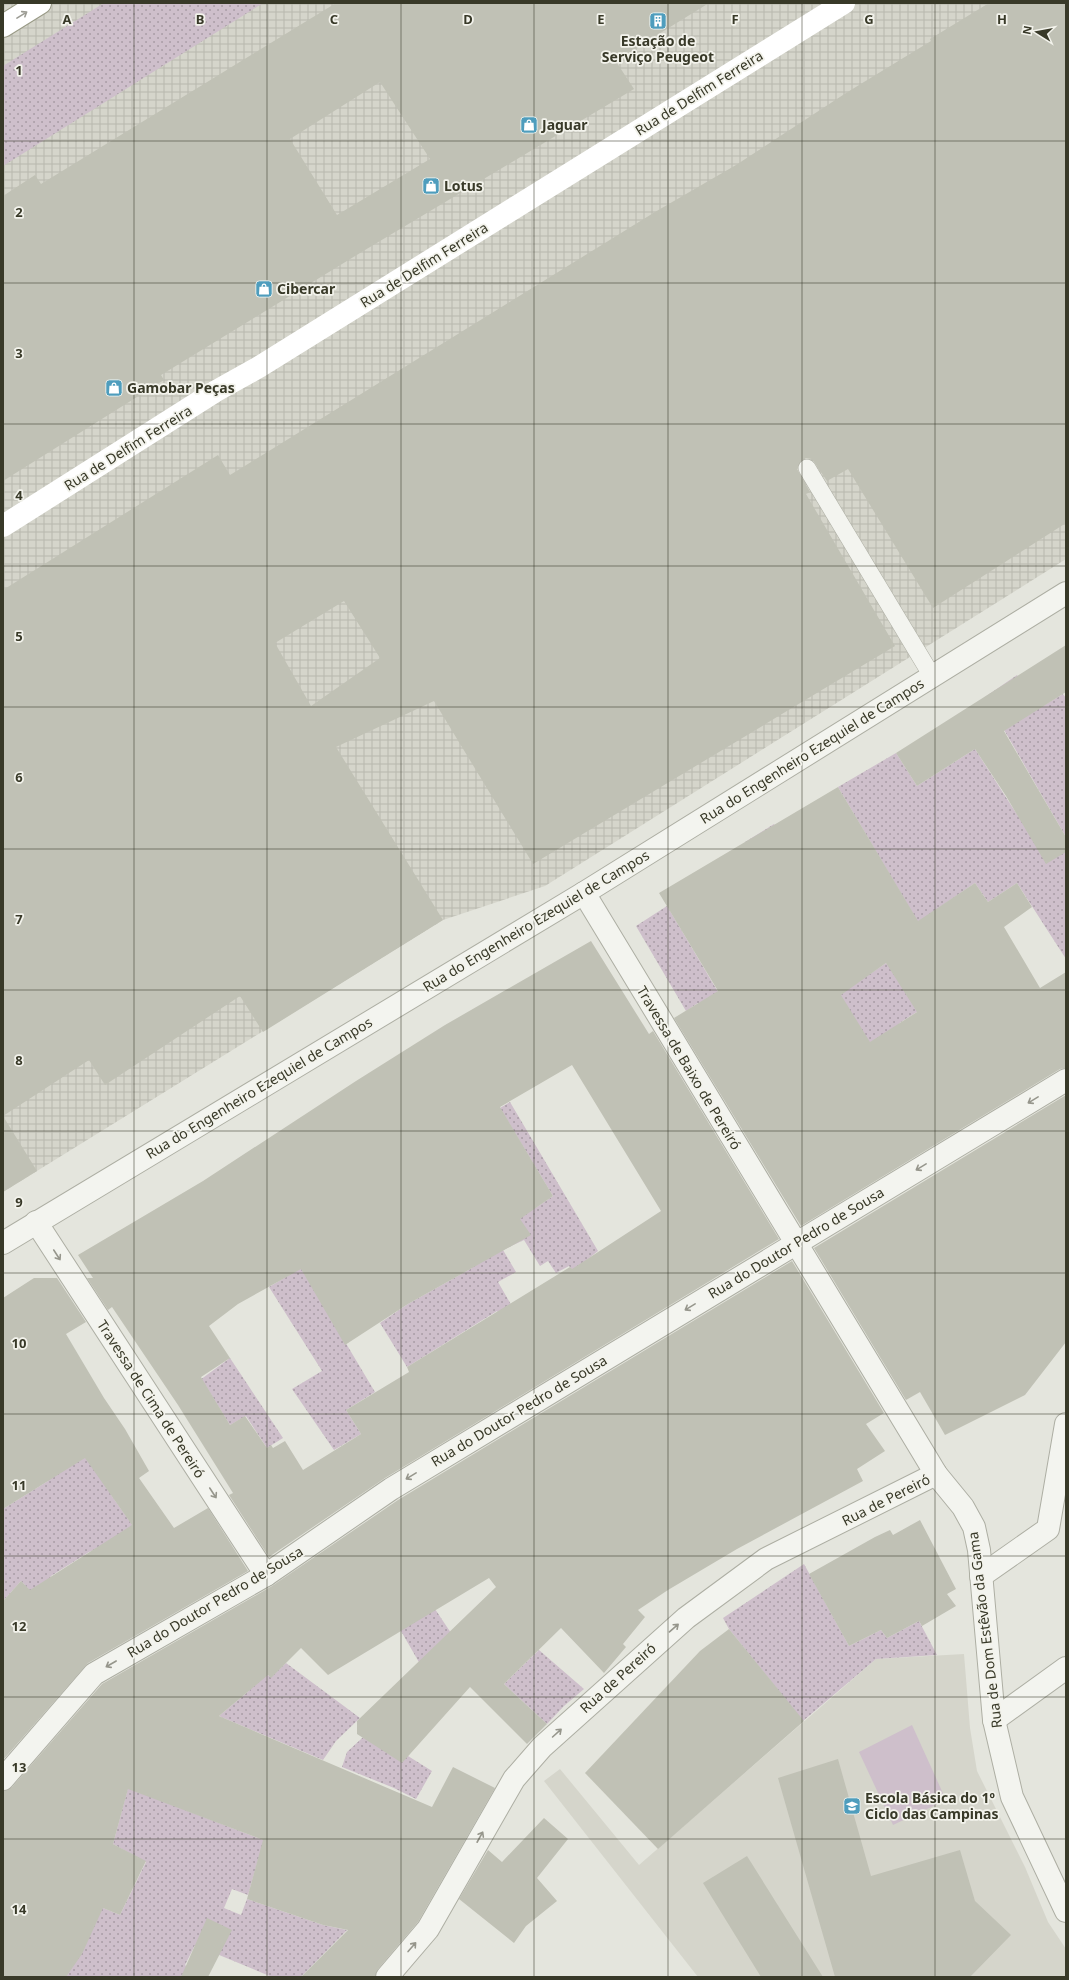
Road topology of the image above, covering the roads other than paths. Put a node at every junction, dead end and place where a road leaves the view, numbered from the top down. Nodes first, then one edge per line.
1 (40, 3) edge
2 (844, 3) edge
3 (3, 26) edge
4 (808, 468) dead end
5 (3, 526) edge
6 (1066, 593) edge
7 (932, 676) junction
8 (584, 893) junction
9 (1066, 1080) edge
10 (36, 1222) junction
11 (3, 1243) edge
12 (795, 1244) junction
13 (1066, 1424) edge
14 (936, 1474) junction
15 (266, 1575) junction
16 (981, 1576) junction
17 (1066, 1668) edge
18 (994, 1720) junction
19 (3, 1779) edge
20 (1066, 1911) edge
21 (387, 1977) edge

3 -> 1 main road
2 - 5 main road, Rua de Delfim Ferreira
4 - 7 lane
6 - 7 street, Rua do Engenheiro Ezequiel de Campos
7 - 8 street, Rua do Engenheiro Ezequiel de Campos
8 - 10 street, Rua do Engenheiro Ezequiel de Campos
8 - 12 street, Travessa de Baixo de Pereiró
9 -> 12 street, Rua do Doutor Pedro de Sousa
10 - 11 street, Rua do Engenheiro Ezequiel de Campos
10 -> 15 street, Travessa de Cima de Pereiró
12 - 14 street, Rua de Dom Estêvão da Gama
12 -> 15 street, Rua do Doutor Pedro de Sousa
13 - 16 street
14 - 16 street, Rua de Dom Estêvão da Gama
21 -> 14 street, Rua de Pereiró
15 -> 19 street, Rua do Doutor Pedro de Sousa
16 - 18 street, Rua de Dom Estêvão da Gama
17 - 18 street
18 - 20 street, Rua de Dom Estêvão da Gama

